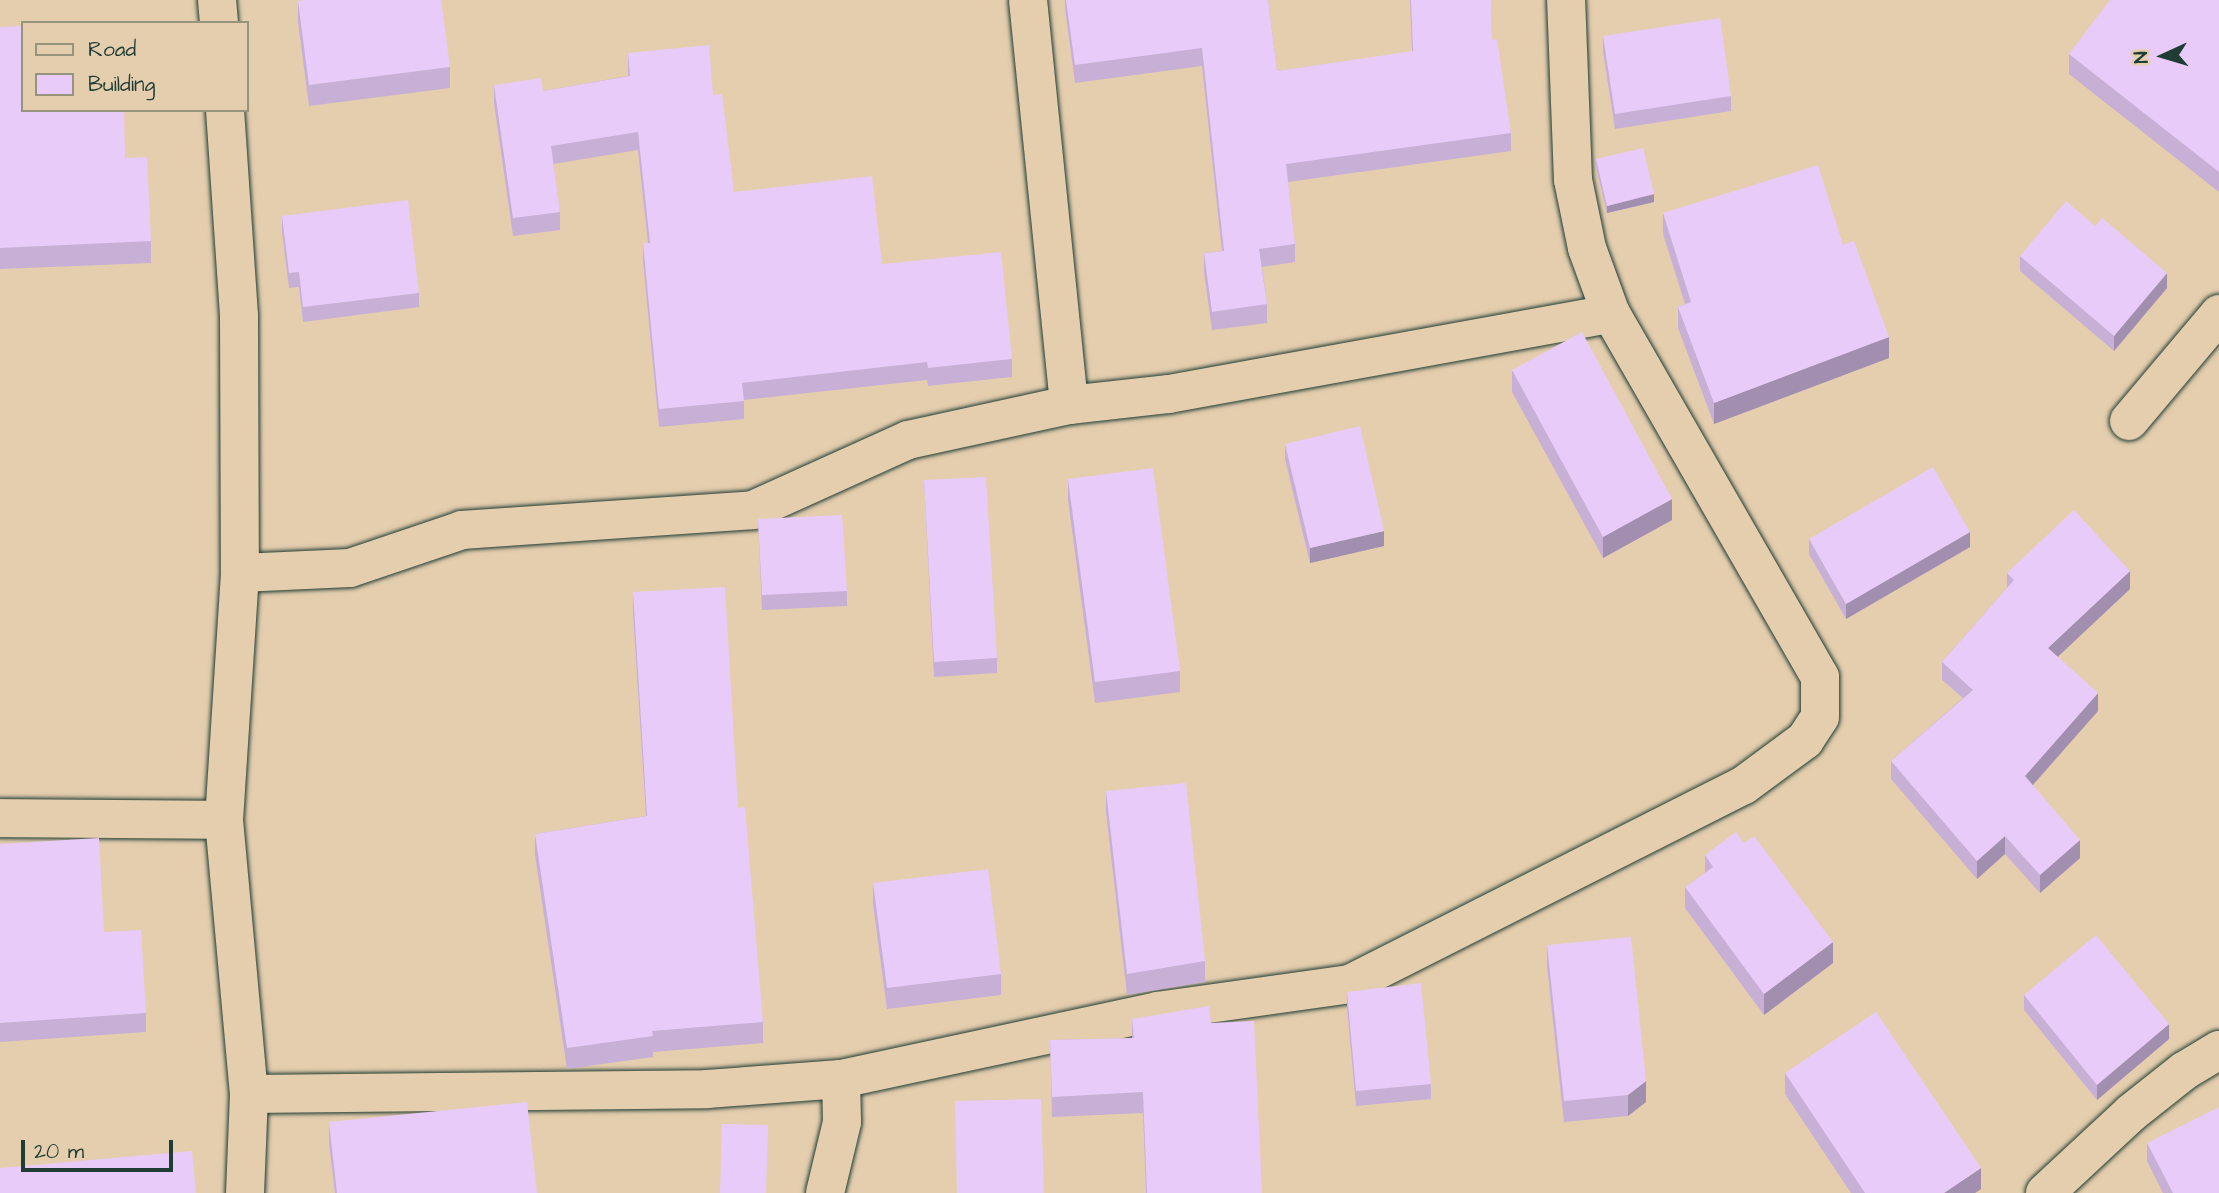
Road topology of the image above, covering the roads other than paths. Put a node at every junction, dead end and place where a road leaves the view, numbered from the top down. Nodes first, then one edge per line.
1 (217, 0) edge
2 (1028, 0) edge
3 (1566, 0) edge
4 (219, 21) edge
5 (225, 112) edge
6 (1611, 314) junction
7 (2219, 314) edge
8 (1069, 405) junction
9 (2129, 421) dead end
10 (240, 573) junction
11 (0, 818) edge
12 (224, 820) junction
13 (2219, 1050) edge
14 (841, 1079) junction
15 (248, 1094) junction
16 (245, 1193) edge
17 (825, 1193) edge
18 (2045, 1193) edge

1 - 4 street
2 - 8 street
3 - 6 street
5 - 10 street
6 - 8 street
6 - 14 street
7 - 9 street
8 - 10 street
10 - 12 street
11 - 12 street
12 - 15 street
13 - 18 street
14 - 15 street
14 - 17 street
15 - 16 street

